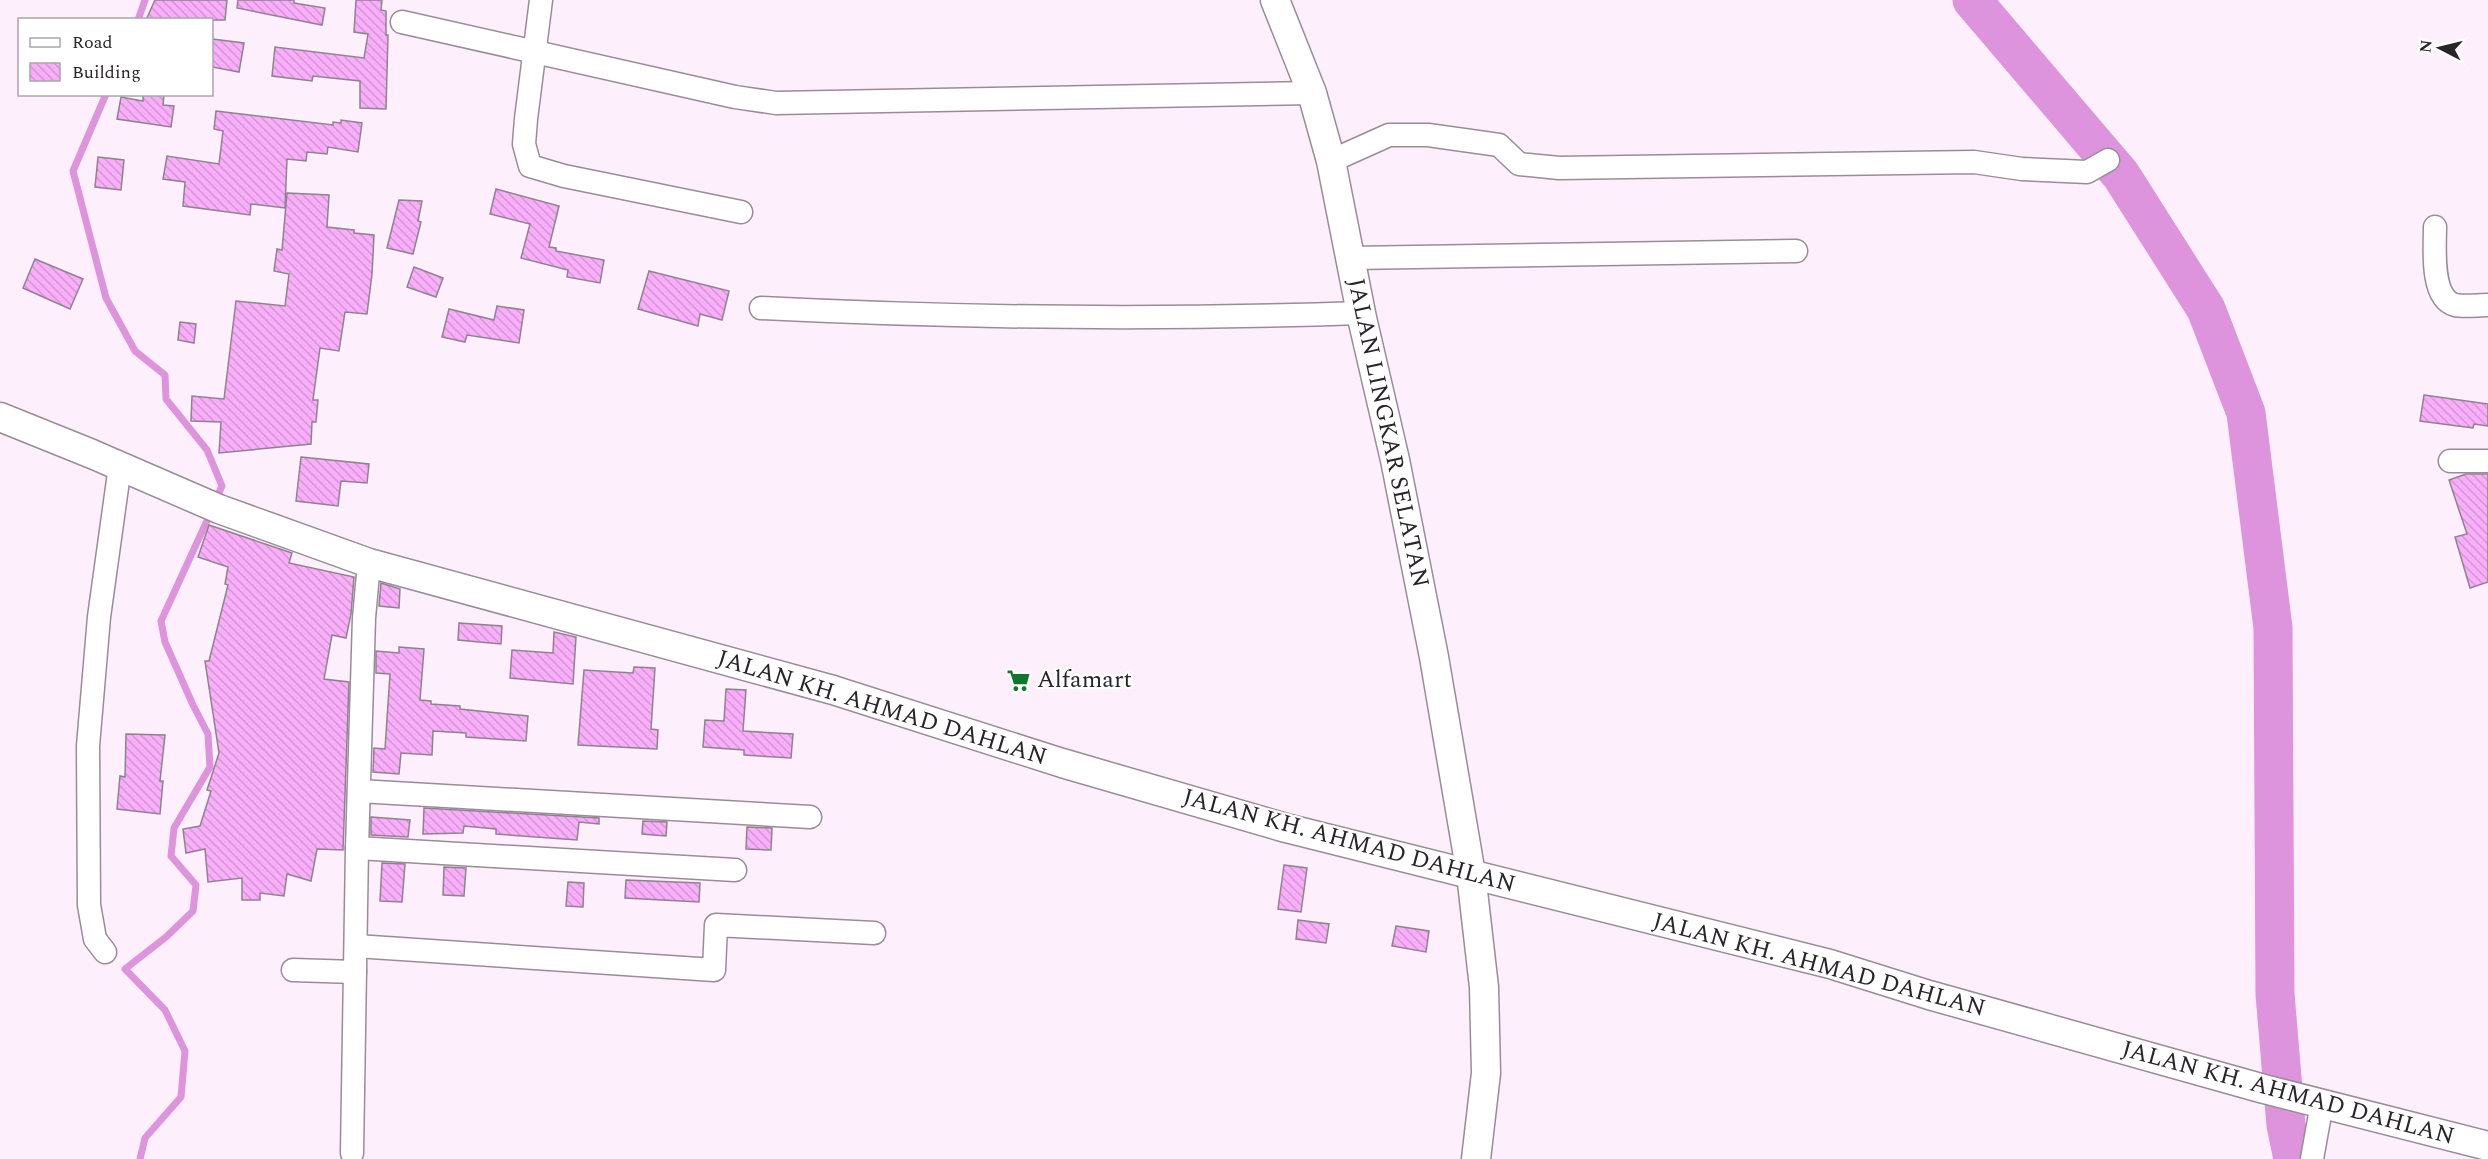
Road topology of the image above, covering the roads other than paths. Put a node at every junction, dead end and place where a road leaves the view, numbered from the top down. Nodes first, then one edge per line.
1 (541, 0) edge
2 (1275, 0) edge
3 (402, 22) dead end
4 (535, 52) junction
5 (1312, 93) junction
6 (2108, 160) dead end
7 (1331, 161) junction
8 (741, 212) dead end
9 (2434, 227) dead end
10 (1796, 251) dead end
11 (1351, 258) junction
12 (2488, 305) edge
13 (761, 308) dead end
14 (1361, 313) junction
15 (0, 417) edge
16 (2450, 461) dead end
17 (2488, 461) edge
18 (120, 466) junction
19 (369, 562) junction
20 (359, 791) junction
21 (810, 817) dead end
22 (357, 848) junction
23 (735, 870) dead end
24 (1477, 876) junction
25 (874, 933) dead end
26 (356, 946) junction
27 (105, 952) dead end
28 (293, 970) dead end
29 (355, 972) junction
30 (2312, 1101) junction
31 (2488, 1146) edge
32 (352, 1153) dead end
33 (1476, 1159) edge
34 (2312, 1159) edge

1 - 4 street
2 - 5 street, JALAN LINGKAR SELATAN
3 - 4 street
4 - 5 street
4 - 8 street
5 - 7 street, JALAN LINGKAR SELATAN
6 - 7 street
7 - 11 street, JALAN LINGKAR SELATAN
9 - 12 street
10 - 11 street
11 - 14 street, JALAN LINGKAR SELATAN
13 - 14 street
14 - 24 street, JALAN LINGKAR SELATAN
15 - 18 street, JALAN KH. AHMAD DAHLAN
16 - 17 street
18 - 19 street, JALAN KH. AHMAD DAHLAN
18 - 27 street
19 - 20 street
19 - 24 street, JALAN KH. AHMAD DAHLAN
20 - 21 street
20 - 22 street
22 - 23 street
22 - 26 street
24 - 30 street, JALAN KH. AHMAD DAHLAN
24 - 33 street, JALAN LINGKAR SELATAN
25 - 26 street
26 - 29 street
28 - 29 street
29 - 32 street
30 - 31 street, JALAN KH. AHMAD DAHLAN
30 - 34 street

